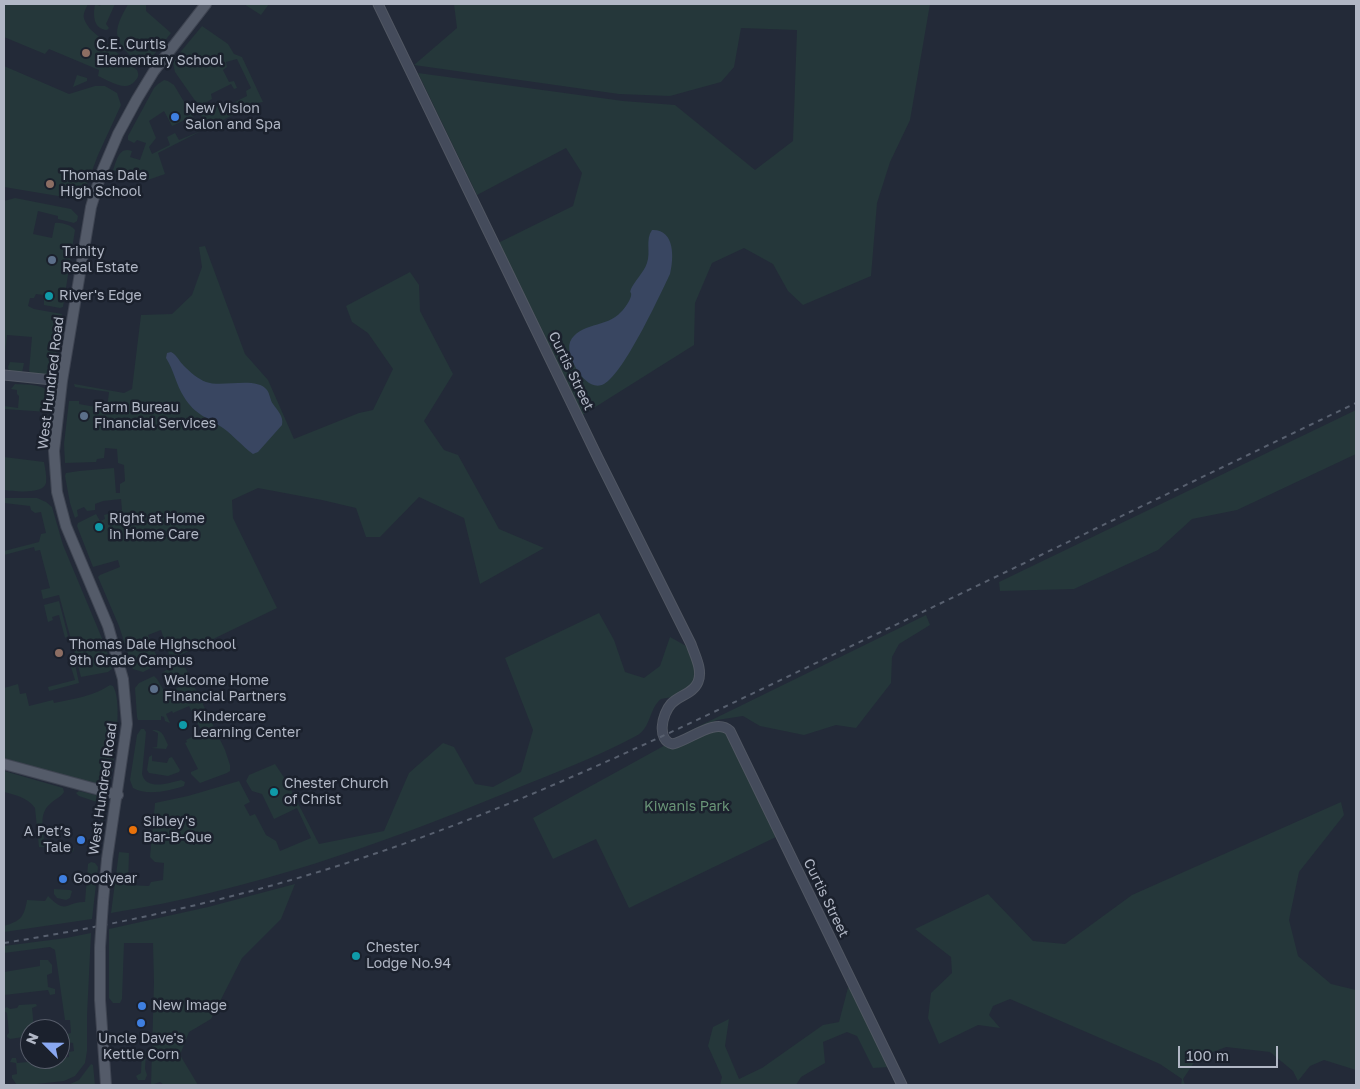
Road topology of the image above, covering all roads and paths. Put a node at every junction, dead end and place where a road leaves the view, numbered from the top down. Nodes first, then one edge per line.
1 (206, 4) edge
2 (378, 4) edge
3 (4, 375) edge
4 (62, 381) junction
5 (4, 764) edge
6 (118, 795) junction
7 (106, 1085) edge
8 (902, 1085) edge

1 - 4 main road, West Hundred Road
2 - 8 street, Curtis Street
3 - 4 street
4 - 6 main road, West Hundred Road
5 - 6 main road
6 - 7 main road, West Hundred Road, bridge

